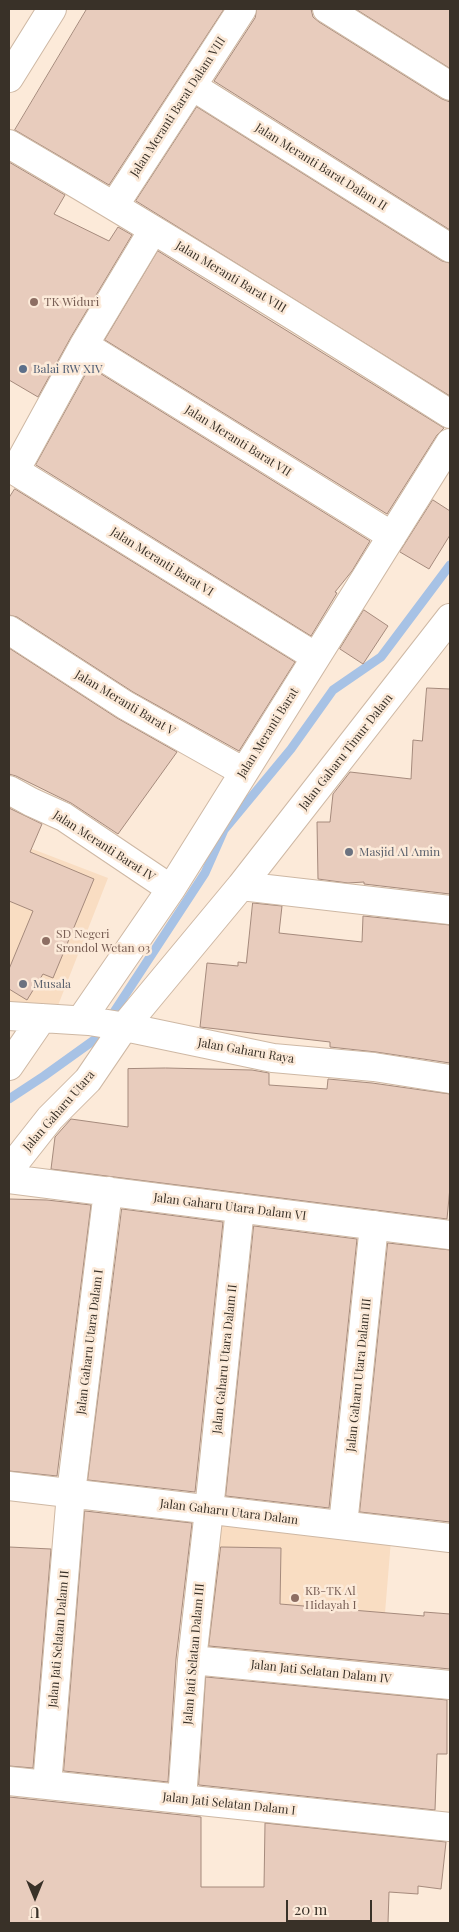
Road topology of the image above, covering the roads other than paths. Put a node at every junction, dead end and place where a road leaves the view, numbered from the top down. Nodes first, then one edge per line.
1 (52, 9) edge
2 (242, 9) edge
3 (327, 9) edge
4 (10, 73) edge
5 (192, 86) junction
6 (450, 86) edge
7 (9, 144) edge
8 (114, 206) junction
9 (154, 230) junction
10 (450, 248) edge
11 (84, 345) junction
12 (450, 414) edge
13 (450, 443) edge
14 (12, 469) edge
15 (392, 536) junction
16 (450, 618) edge
17 (9, 630) edge
18 (316, 657) junction
19 (244, 772) junction
20 (9, 790) edge
21 (241, 886) junction
22 (171, 889) junction
23 (450, 910) edge
24 (9, 1016) edge
25 (42, 1018) junction
26 (85, 1021) junction
27 (122, 1026) junction
28 (9, 1066) edge
29 (450, 1079) edge
30 (9, 1170) edge
31 (9, 1179) edge
32 (108, 1191) junction
33 (240, 1208) junction
34 (374, 1225) junction
35 (450, 1235) edge
36 (9, 1486) edge
37 (71, 1493) junction
38 (209, 1510) junction
39 (343, 1525) junction
40 (450, 1538) edge
41 (192, 1660) junction
42 (450, 1685) edge
43 (9, 1781) edge
44 (47, 1785) junction
45 (182, 1799) junction
46 (450, 1826) edge

1 - 4 street
2 - 5 street, Jalan Meranti Barat Dalam VIII
3 - 6 street
5 - 8 street, Jalan Meranti Barat Dalam VIII
5 - 10 street, Jalan Meranti Barat Dalam II
7 - 8 street, Jalan Meranti Barat VIII
8 - 9 street, Jalan Meranti Barat VIII
9 - 11 street
9 - 12 street, Jalan Meranti Barat VIII
11 - 14 street
11 - 15 street, Jalan Meranti Barat VII
13 - 15 street, Jalan Meranti Barat
14 - 18 street, Jalan Meranti Barat VI
15 - 18 street, Jalan Meranti Barat
16 - 21 street, Jalan Gaharu Timur Dalam
17 - 19 street, Jalan Meranti Barat V
18 - 19 street, Jalan Meranti Barat
19 - 22 street, Jalan Meranti Barat
20 - 22 street, Jalan Meranti Barat IV
21 - 23 street
21 - 27 street, Jalan Gaharu Timur Dalam
22 - 26 street, Jalan Meranti Barat
24 - 25 street, Jalan Gaharu Raya
25 - 26 street, Jalan Gaharu Raya
25 - 28 street
26 - 27 street, Jalan Gaharu Raya
27 - 29 street, Jalan Gaharu Raya
27 - 30 street, Jalan Gaharu Utara
31 - 32 street, Jalan Gaharu Utara Dalam VI
32 - 33 street, Jalan Gaharu Utara Dalam VI
32 - 37 street, Jalan Gaharu Utara Dalam I
33 - 34 street, Jalan Gaharu Utara Dalam VI
33 - 38 street, Jalan Gaharu Utara Dalam II
34 - 35 street, Jalan Gaharu Utara Dalam VI
34 - 39 street, Jalan Gaharu Utara Dalam III
36 - 37 street, Jalan Gaharu Utara Dalam
37 - 38 street, Jalan Gaharu Utara Dalam
37 - 44 street, Jalan Jati Selatan Dalam II
38 - 39 street, Jalan Gaharu Utara Dalam
38 - 41 street, Jalan Jati Selatan Dalam III
39 - 40 street, Jalan Gaharu Utara Dalam
41 - 42 street, Jalan Jati Selatan Dalam IV
41 - 45 street, Jalan Jati Selatan Dalam III
43 - 44 street, Jalan Jati Selatan Dalam I
44 - 45 street, Jalan Jati Selatan Dalam I
45 - 46 street, Jalan Jati Selatan Dalam I

